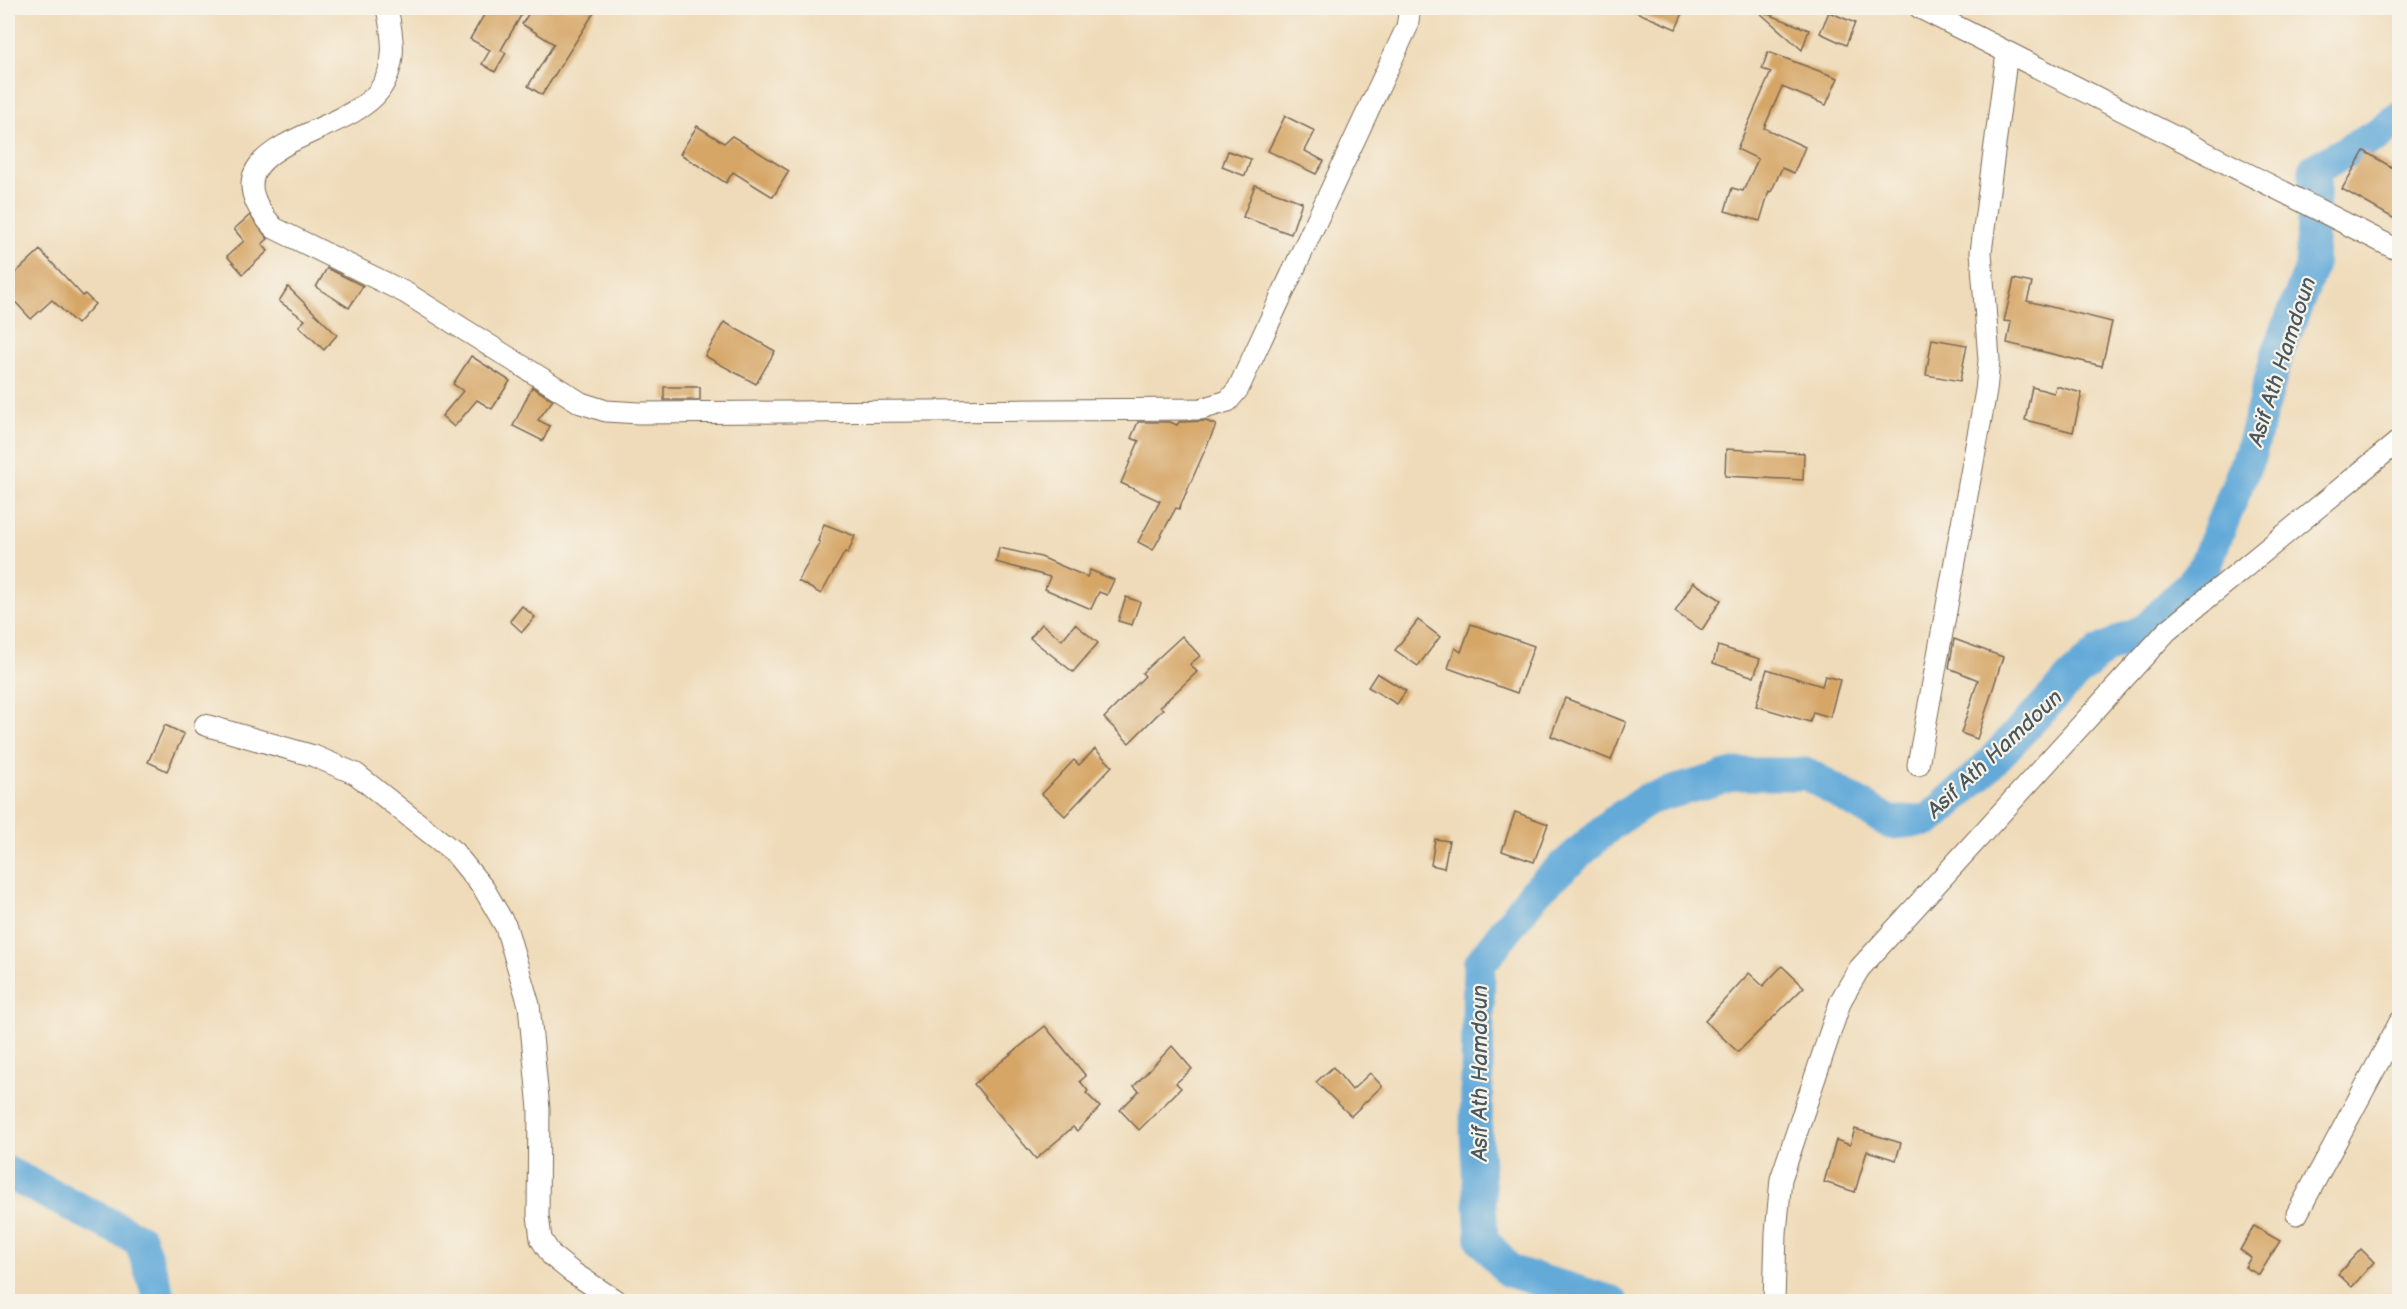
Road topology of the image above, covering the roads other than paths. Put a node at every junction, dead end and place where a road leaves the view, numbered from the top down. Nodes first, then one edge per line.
1 (387, 8) edge
2 (1410, 8) edge
3 (1920, 8) edge
4 (2007, 53) junction
5 (2400, 251) edge
6 (2400, 440) edge
7 (205, 725) dead end
8 (1918, 765) dead end
9 (2400, 1022) edge
10 (2297, 1214) dead end
11 (618, 1302) edge
12 (1774, 1302) edge

1 - 2 street
3 - 4 street
4 - 5 street
4 - 8 street
6 - 12 street
7 - 11 street
9 - 10 street

